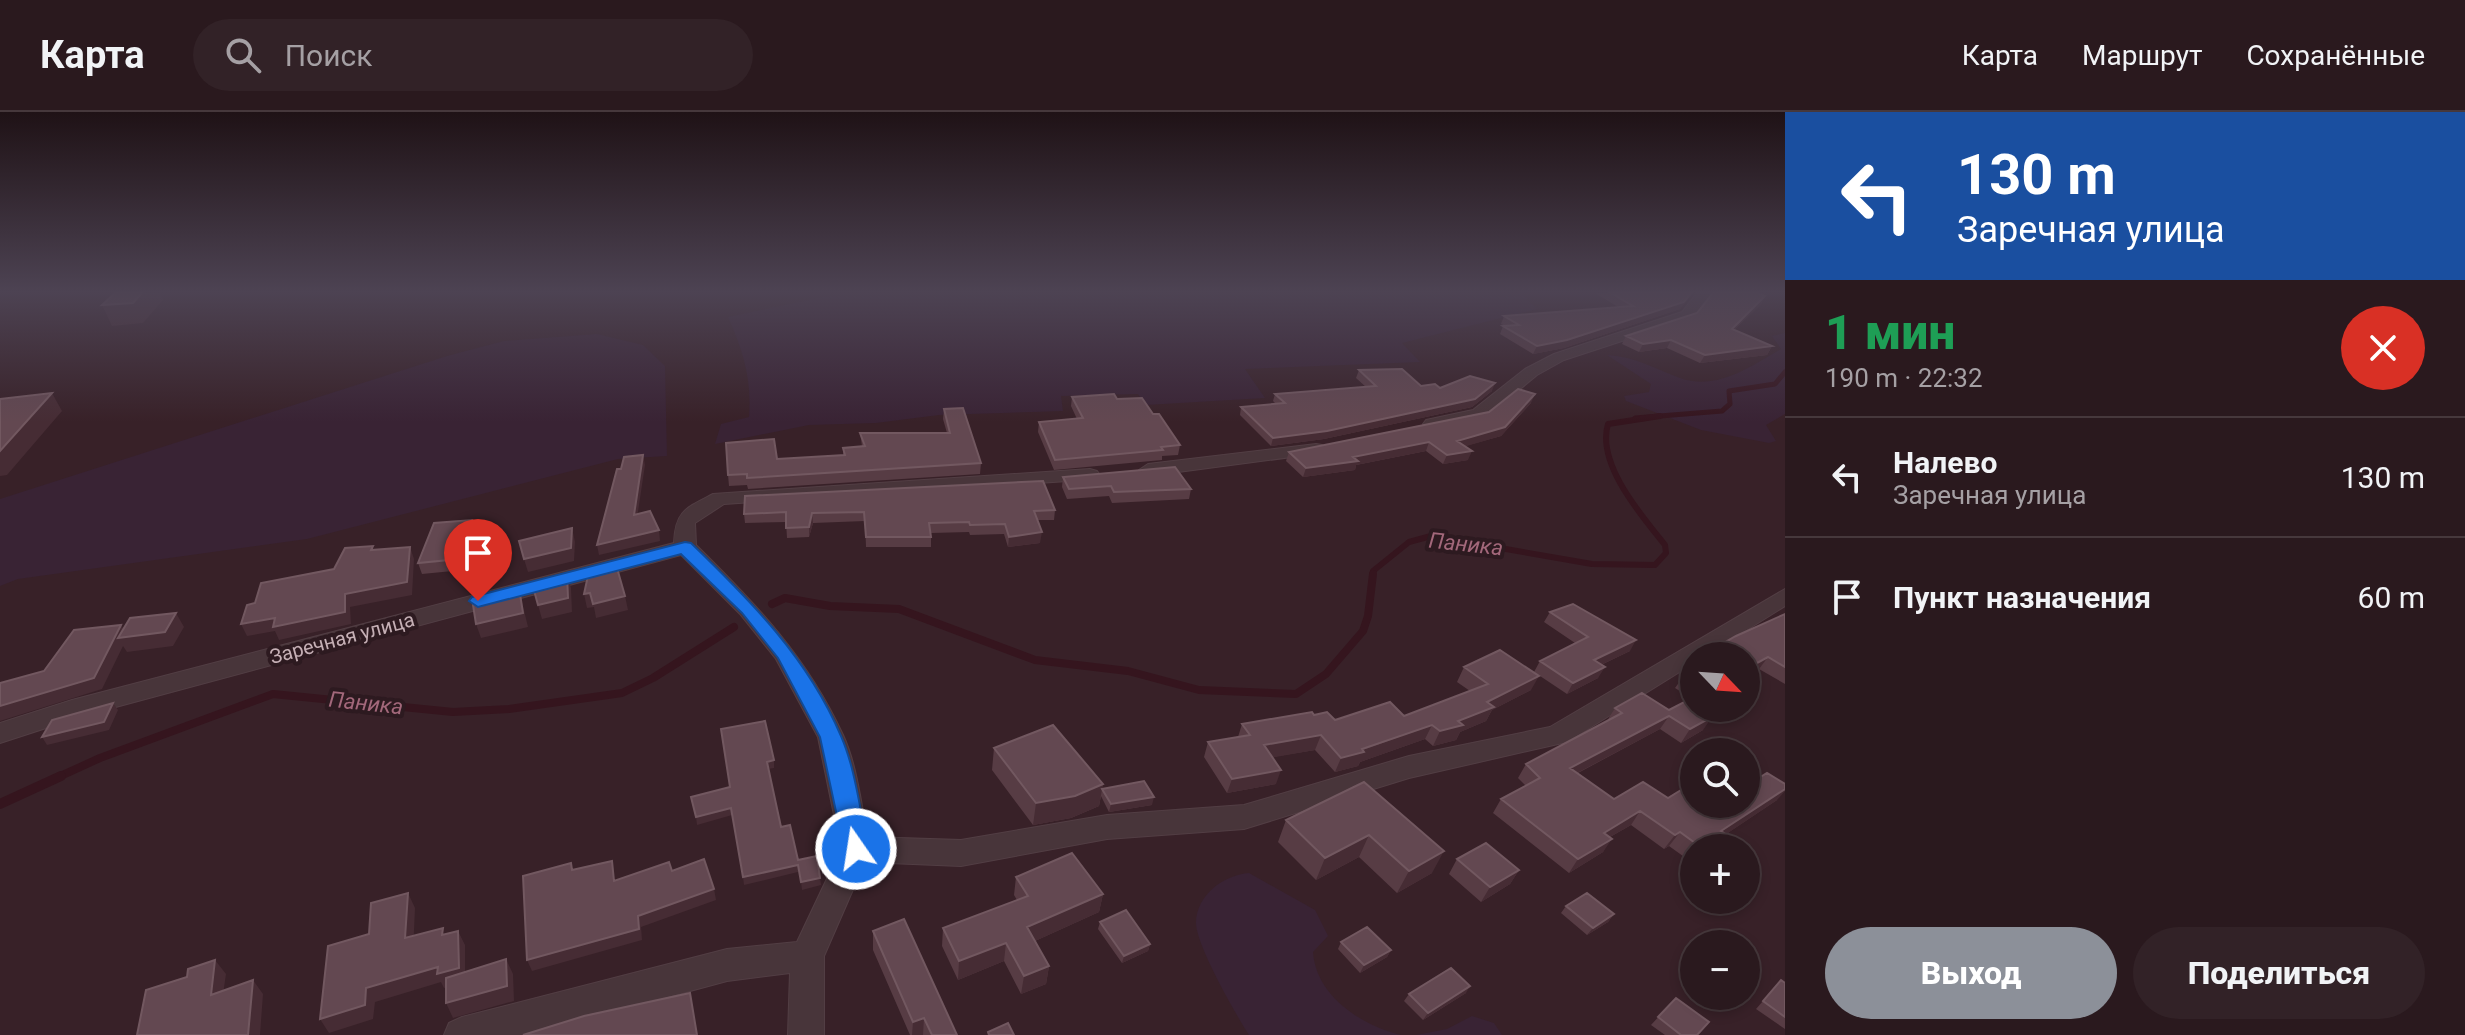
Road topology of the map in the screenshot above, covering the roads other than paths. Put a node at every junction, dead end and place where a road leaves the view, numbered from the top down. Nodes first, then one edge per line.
1 (1623, 336) edge
2 (1409, 429) edge
3 (1339, 444) edge
4 (1133, 472) edge
5 (1104, 474) edge
6 (685, 547) junction
7 (1785, 596) edge
8 (0, 733) edge
9 (856, 849) junction
10 (807, 956) junction
11 (462, 1035) edge
12 (806, 1035) edge

1 - 2 street
3 - 4 street
5 - 6 street
6 - 8 street, Заречная улица
6 - 9 street
7 - 9 street
9 - 10 street
10 - 11 street
10 - 12 street

